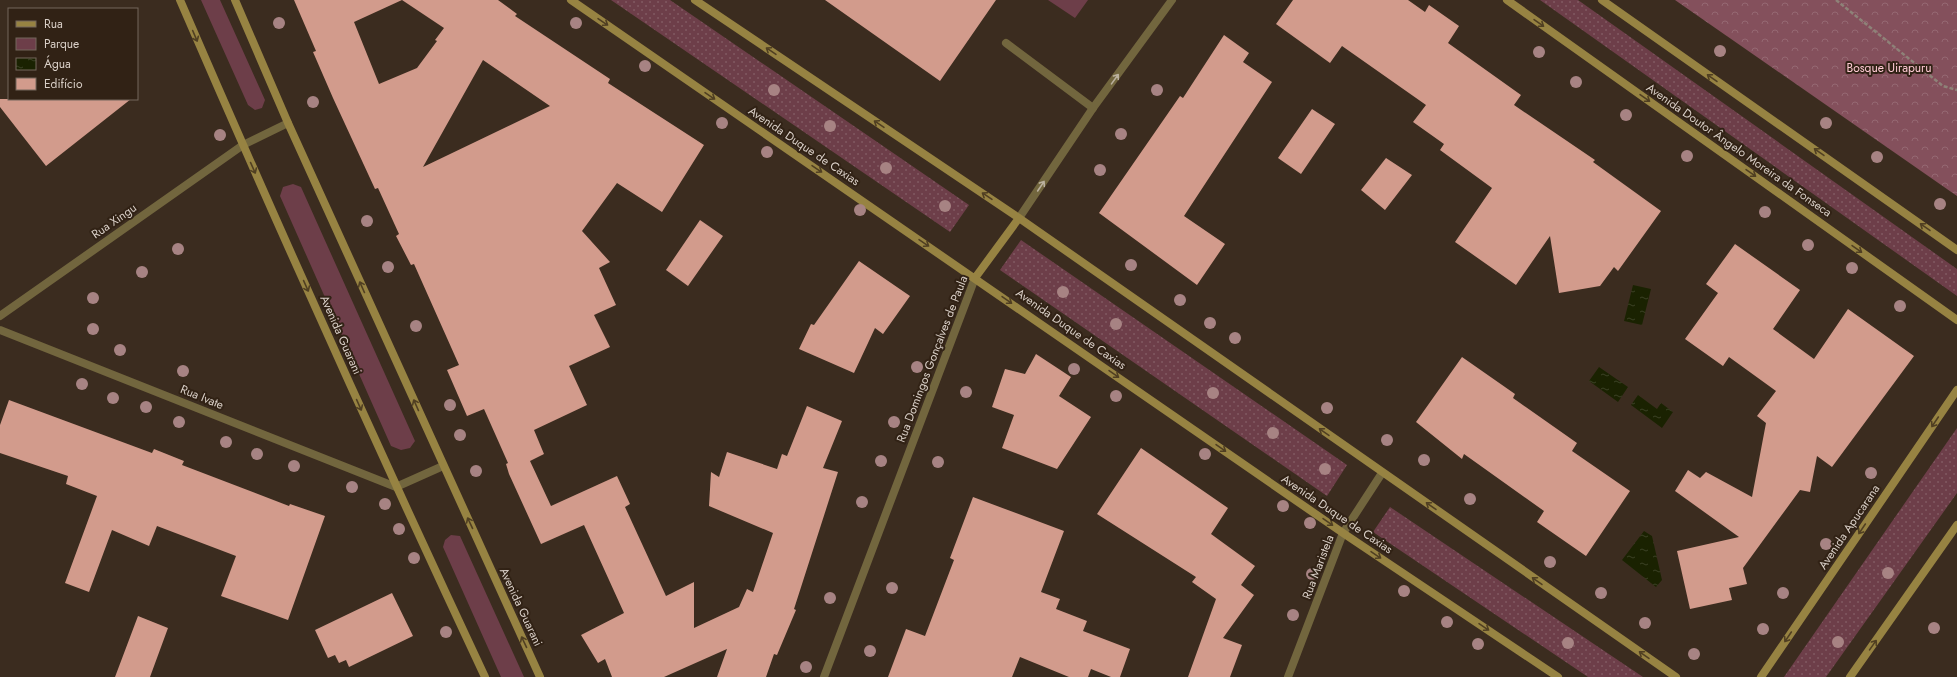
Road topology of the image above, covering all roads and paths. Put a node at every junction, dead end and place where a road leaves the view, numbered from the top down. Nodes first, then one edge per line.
1 (180, 0) edge
2 (235, 0) edge
3 (571, 0) edge
4 (695, 0) edge
5 (1172, 0) edge
6 (1507, 0) edge
7 (1602, 0) edge
8 (1836, 0) edge
9 (1006, 43) dead end
10 (1957, 90) edge
11 (1093, 108) junction
12 (288, 123) junction
13 (243, 145) junction
14 (1019, 218) junction
15 (1957, 250) edge
16 (975, 278) junction
17 (0, 316) edge
18 (1957, 320) edge
19 (0, 330) edge
20 (1957, 390) edge
21 (443, 466) junction
22 (1382, 473) junction
23 (396, 487) junction
24 (1957, 524) edge
25 (1344, 533) junction
26 (485, 677) edge
27 (540, 677) edge
28 (824, 677) edge
29 (1288, 677) edge
30 (1558, 677) edge
31 (1676, 677) edge
32 (1760, 677) edge
33 (1850, 677) edge

1 -> 13 street, Avenida Guarani
2 - 12 street, Avenida Guarani
3 -> 16 street, Avenida Duque de Caxias
14 -> 4 street
11 -> 5 street, Rua Domingos Gonçalves de Paula
6 -> 18 street, Avenida Doutor Ângelo Moreira da Fonseca
15 -> 7 street
8 - 10 path
9 - 11 street
14 -> 11 street, Rua Domingos Gonçalves de Paula
12 - 13 street, Rua Xingu
21 -> 12 street, Avenida Guarani
13 - 17 street, Rua Xingu
13 -> 23 street, Avenida Guarani
14 - 16 street, Rua Domingos Gonçalves de Paula
22 -> 14 street
16 -> 25 street, Avenida Duque de Caxias
16 - 28 street, Rua Domingos Gonçalves de Paula
19 - 23 street, Rua Ivate
20 -> 32 street, Avenida Apucarana
21 - 23 street
27 -> 21 street, Avenida Guarani
22 - 25 street, Rua Maristela
31 -> 22 street
23 - 26 street, Avenida Guarani
33 -> 24 street
25 - 29 street, Rua Maristela
25 -> 30 street, Avenida Duque de Caxias

